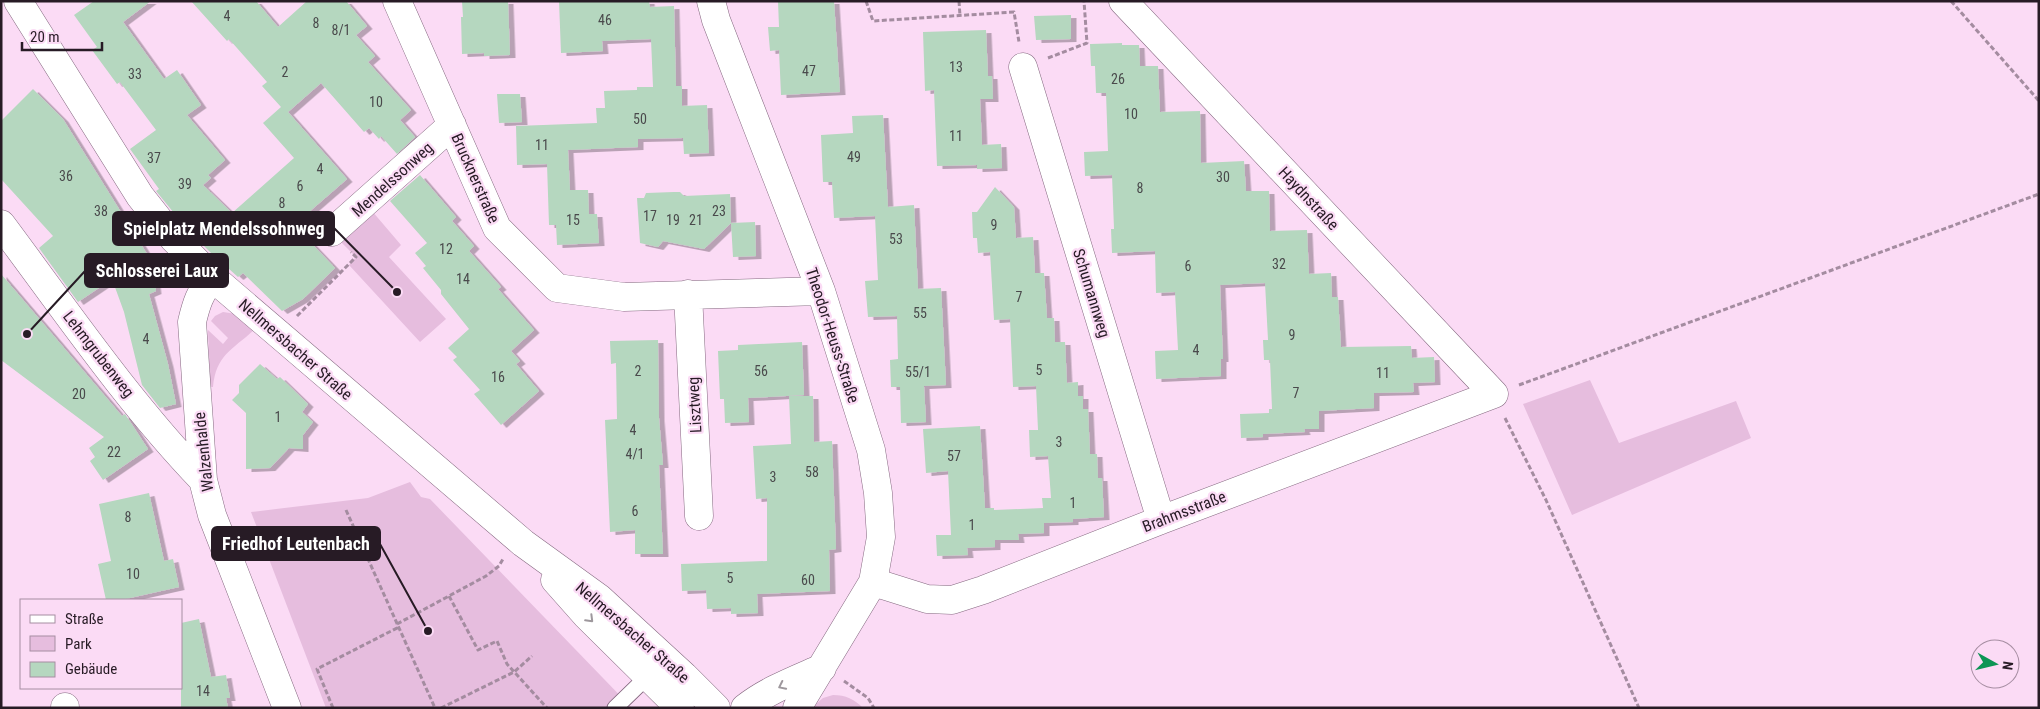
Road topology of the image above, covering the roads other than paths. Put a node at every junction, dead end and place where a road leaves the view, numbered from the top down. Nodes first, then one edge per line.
1 (18, 1) edge
2 (397, 1) edge
3 (712, 1) edge
4 (1124, 1) edge
5 (1023, 67) road end
6 (452, 125) junction
7 (1, 224) edge
8 (332, 232) road end
9 (213, 278) junction
10 (821, 291) junction
11 (688, 294) junction
12 (1494, 394) joint
13 (203, 480) junction
14 (699, 516) dead end
15 (1161, 520) junction
16 (523, 543) junction
17 (873, 582) junction
18 (822, 668) junction
19 (648, 676) junction
20 (287, 708) edge
21 (615, 708) edge
22 (680, 708) edge
23 (716, 708) edge
24 (745, 708) edge
25 (797, 708) edge

1 - 9 street, Nellmersbacher Straße
2 - 6 street, Brucknerstraße
3 - 10 street, Theodor-Heuss-Straße
4 - 12 street, Haydnstraße
5 - 15 street, Schumannweg
6 - 8 street, Mendelssonweg
6 - 11 street, Brucknerstraße
7 - 13 street, Lehmgrubenweg
9 - 13 street, Walzenhalde
9 - 16 street, Nellmersbacher Straße
10 - 11 street, Brucknerstraße
10 - 17 street, Theodor-Heuss-Straße
11 - 14 street, Lisztweg
12 - 15 street, Brahmsstraße
13 - 20 street, Walzenhalde
15 - 17 street, Brahmsstraße
16 -> 19 street, Nellmersbacher Straße
16 - 23 street, Nellmersbacher Straße
17 - 18 street, Theodor-Heuss-Straße
18 -> 24 street
18 - 25 street, Theodor-Heuss-Straße
19 - 21 lane
19 - 22 street, Nellmersbacher Straße

